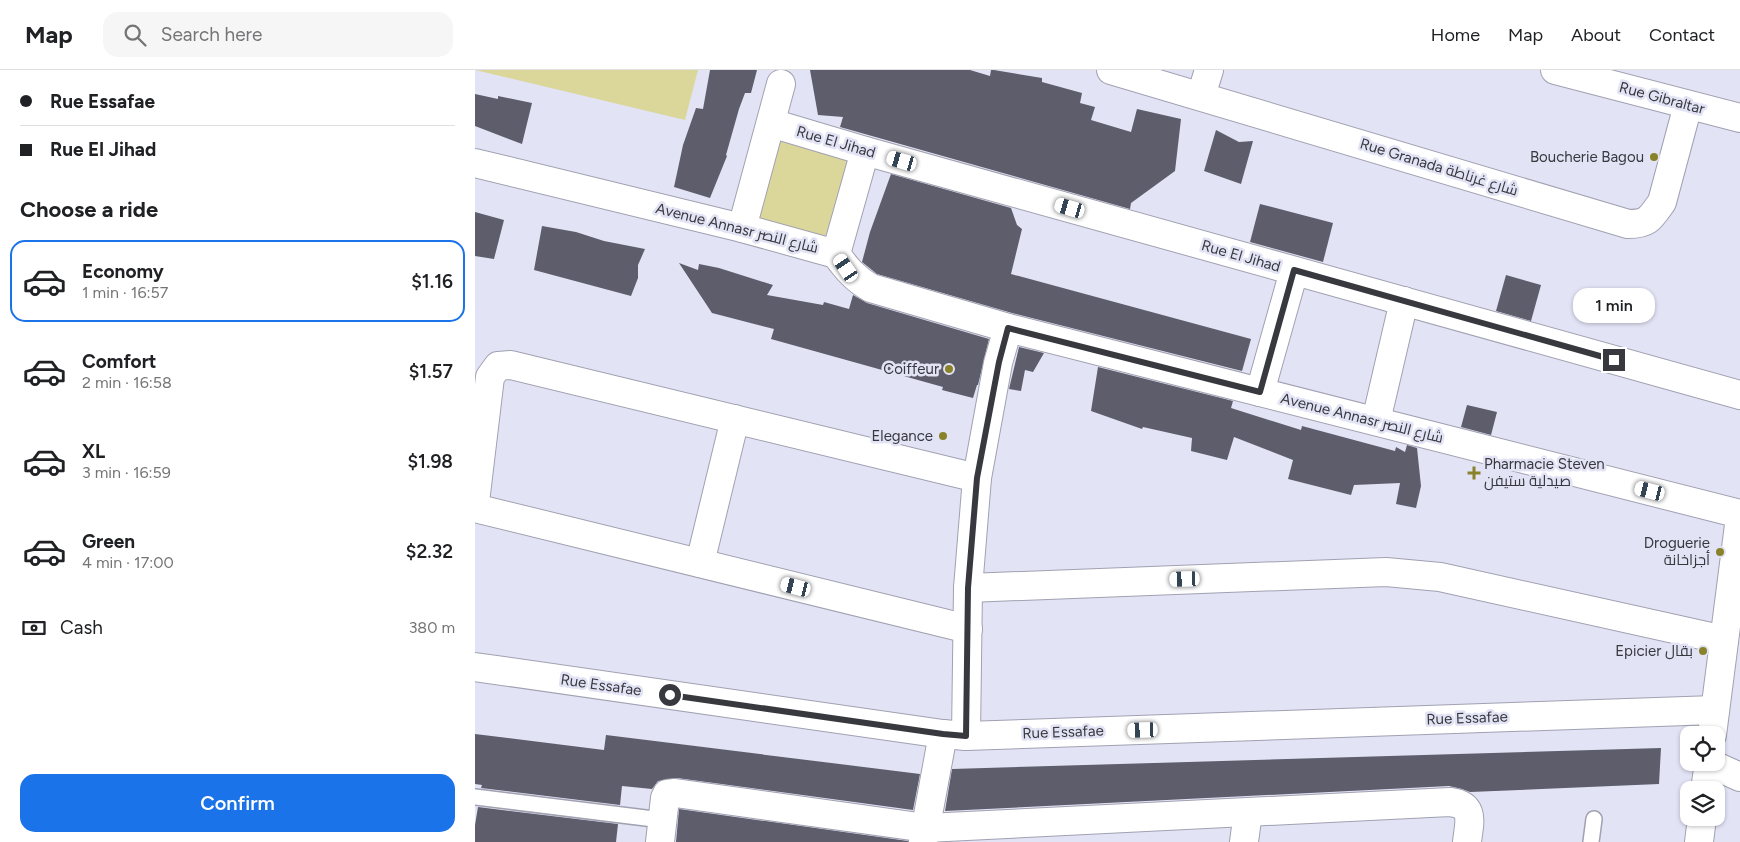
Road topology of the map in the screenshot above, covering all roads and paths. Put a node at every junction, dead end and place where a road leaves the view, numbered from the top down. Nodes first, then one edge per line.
1 (1111, 70) edge
2 (1209, 70) edge
3 (1555, 70) edge
4 (781, 84) dead end
5 (1201, 96) junction
6 (1688, 105) junction
7 (1740, 118) edge
8 (771, 123) junction
9 (865, 151) junction
10 (475, 163) edge
11 (742, 228) junction
12 (836, 254) junction
13 (1294, 270) junction
14 (1404, 301) junction
15 (1008, 328) junction
16 (1260, 392) junction
17 (1740, 395) edge
18 (735, 419) junction
19 (1376, 421) junction
20 (977, 478) junction
21 (475, 502) edge
22 (475, 508) edge
23 (1740, 515) edge
24 (1738, 560) edge
25 (700, 563) junction
26 (968, 588) junction
27 (968, 629) junction
28 (1728, 660) edge
29 (475, 667) edge
30 (1713, 722) edge
31 (955, 735) junction
32 (1725, 770) edge
33 (1740, 777) edge
34 (475, 797) edge
35 (1248, 812) junction
36 (1594, 819) dead end
37 (1701, 826) edge
38 (661, 831) edge
39 (925, 835) edge
40 (1244, 842) edge
41 (1467, 842) edge
42 (1591, 842) edge
43 (1699, 842) edge

1 - 5 street, Rue Granada شارع غرناطة
2 - 5 street
3 - 6 street, Rue Gibraltar
4 - 8 street
5 - 6 street, Rue Granada شارع غرناطة
6 - 7 street, Rue Gibraltar
8 - 9 street, Rue El Jihad
8 - 11 street
9 - 12 street
9 - 13 street, Rue El Jihad
10 - 11 street, Avenue Annasr شارع النصر
11 - 12 street, Avenue Annasr شارع النصر
12 - 15 street, Avenue Annasr شارع النصر
13 - 14 street, Rue El Jihad
13 - 16 street
14 - 17 street, Rue El Jihad
14 - 19 street
15 - 16 street, Avenue Annasr شارع النصر
15 - 20 street
16 - 19 street, Avenue Annasr شارع النصر
18 - 20 street
18 - 21 street
18 - 25 street
19 - 23 street, Avenue Annasr شارع النصر
20 - 26 street
22 - 25 street
23 - 24 street
24 - 28 street
25 - 27 street
26 - 27 street
26 - 28 street
27 - 31 street
28 - 30 street
29 - 31 street, Rue Essafae
30 - 31 street, Rue Essafae
31 - 39 street
32 - 33 street
34 - 38 lane
35 - 39 street
35 - 40 street
35 - 41 street
36 - 42 lane
37 - 43 street
38 - 39 street

